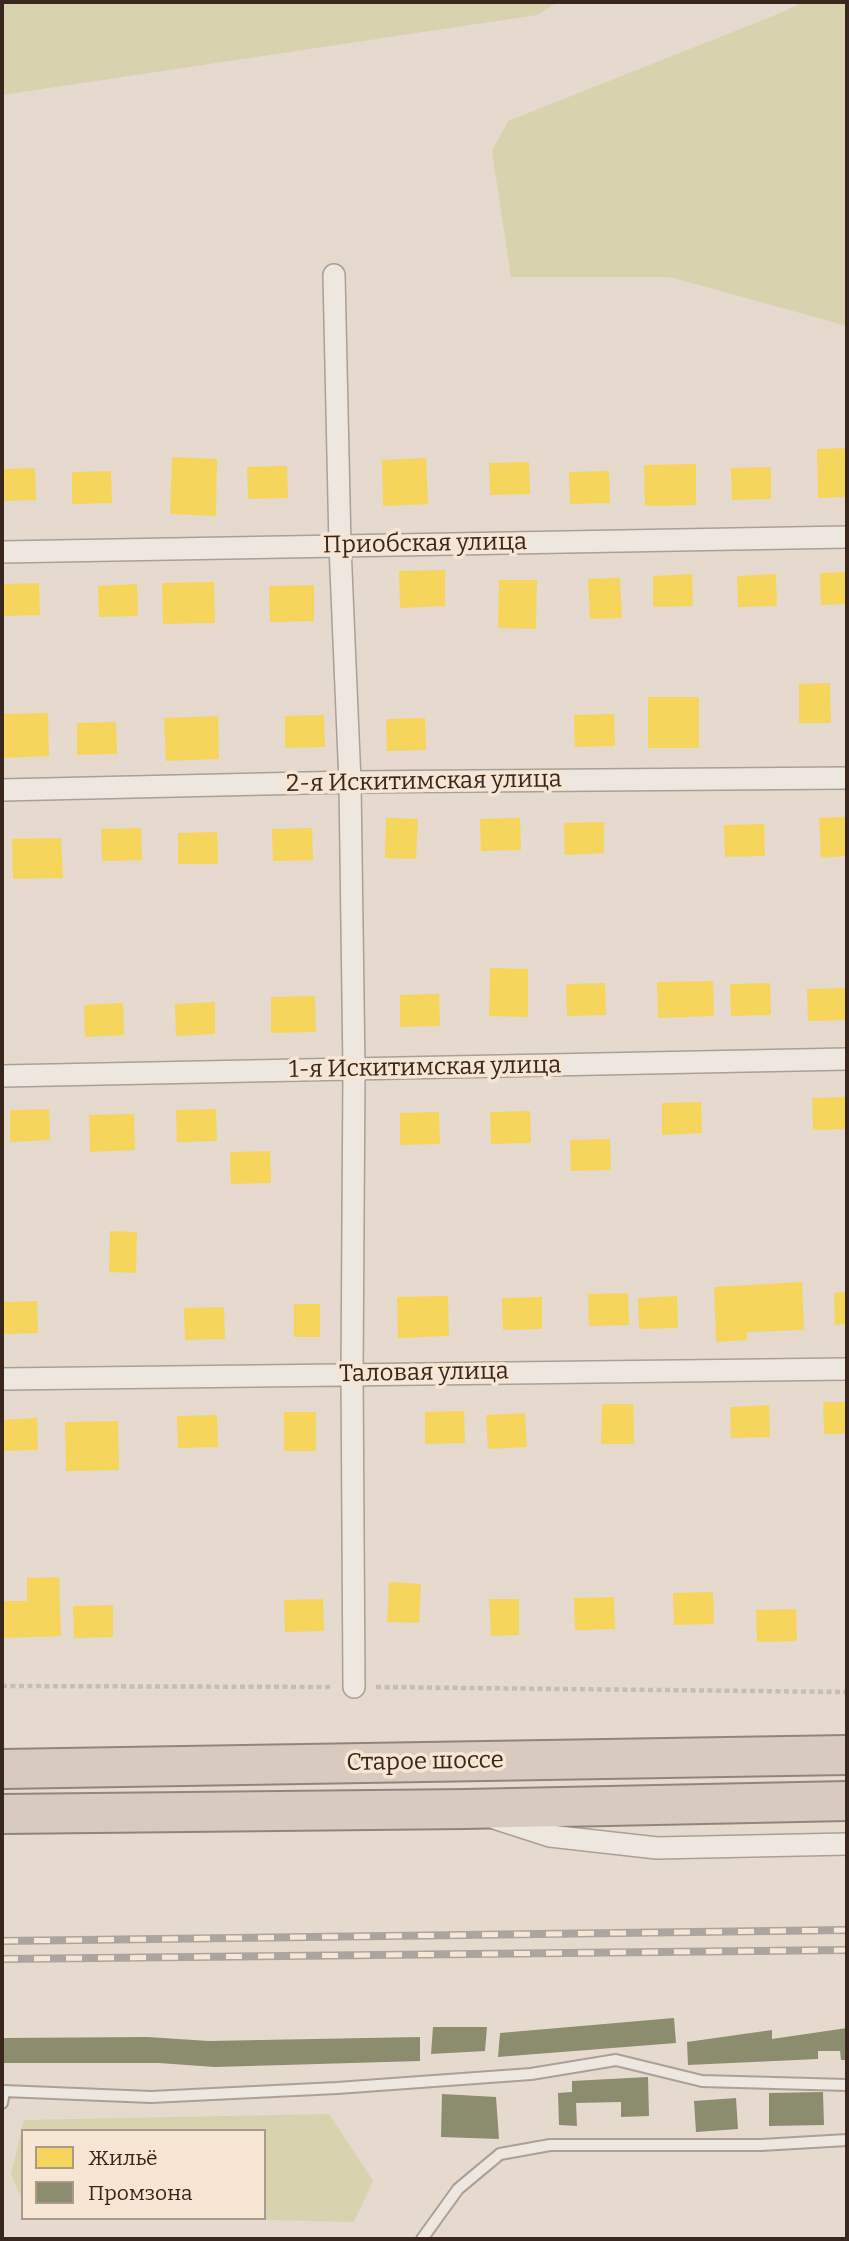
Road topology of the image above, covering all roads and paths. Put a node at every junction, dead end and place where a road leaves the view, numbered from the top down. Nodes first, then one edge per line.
1 (334, 275) dead end
2 (847, 537) edge
3 (340, 546) junction
4 (2, 552) edge
5 (847, 778) edge
6 (350, 782) junction
7 (2, 790) edge
8 (847, 1059) edge
9 (354, 1070) junction
10 (2, 1076) edge
11 (847, 1369) edge
12 (352, 1373) junction
13 (2, 1379) edge
14 (2, 1686) edge
15 (354, 1687) junction
16 (847, 1692) edge
17 (847, 1755) edge
18 (2, 1769) edge
19 (847, 1801) edge
20 (466, 1809) junction
21 (2, 1814) edge
22 (847, 1844) edge
23 (847, 2085) edge
24 (2, 2095) edge
25 (847, 2140) edge
26 (422, 2239) edge

1 - 3 street
2 - 3 street, Приобская улица
3 - 4 street, Приобская улица
3 - 6 street
5 - 6 street, 2-я Искитимская улица
6 - 7 street, 2-я Искитимская улица
6 - 9 street
8 - 9 street, 1-я Искитимская улица
9 - 10 street, 1-я Искитимская улица
9 - 12 street
11 - 12 street, Таловая улица
12 - 13 street, Таловая улица
12 - 15 street
14 - 15 path
15 - 16 path
17 - 18 highway, Старое шоссе
19 - 20 highway, Старое шоссе
20 - 21 highway, Старое шоссе
20 - 22 street
23 - 24 lane
25 - 26 lane

